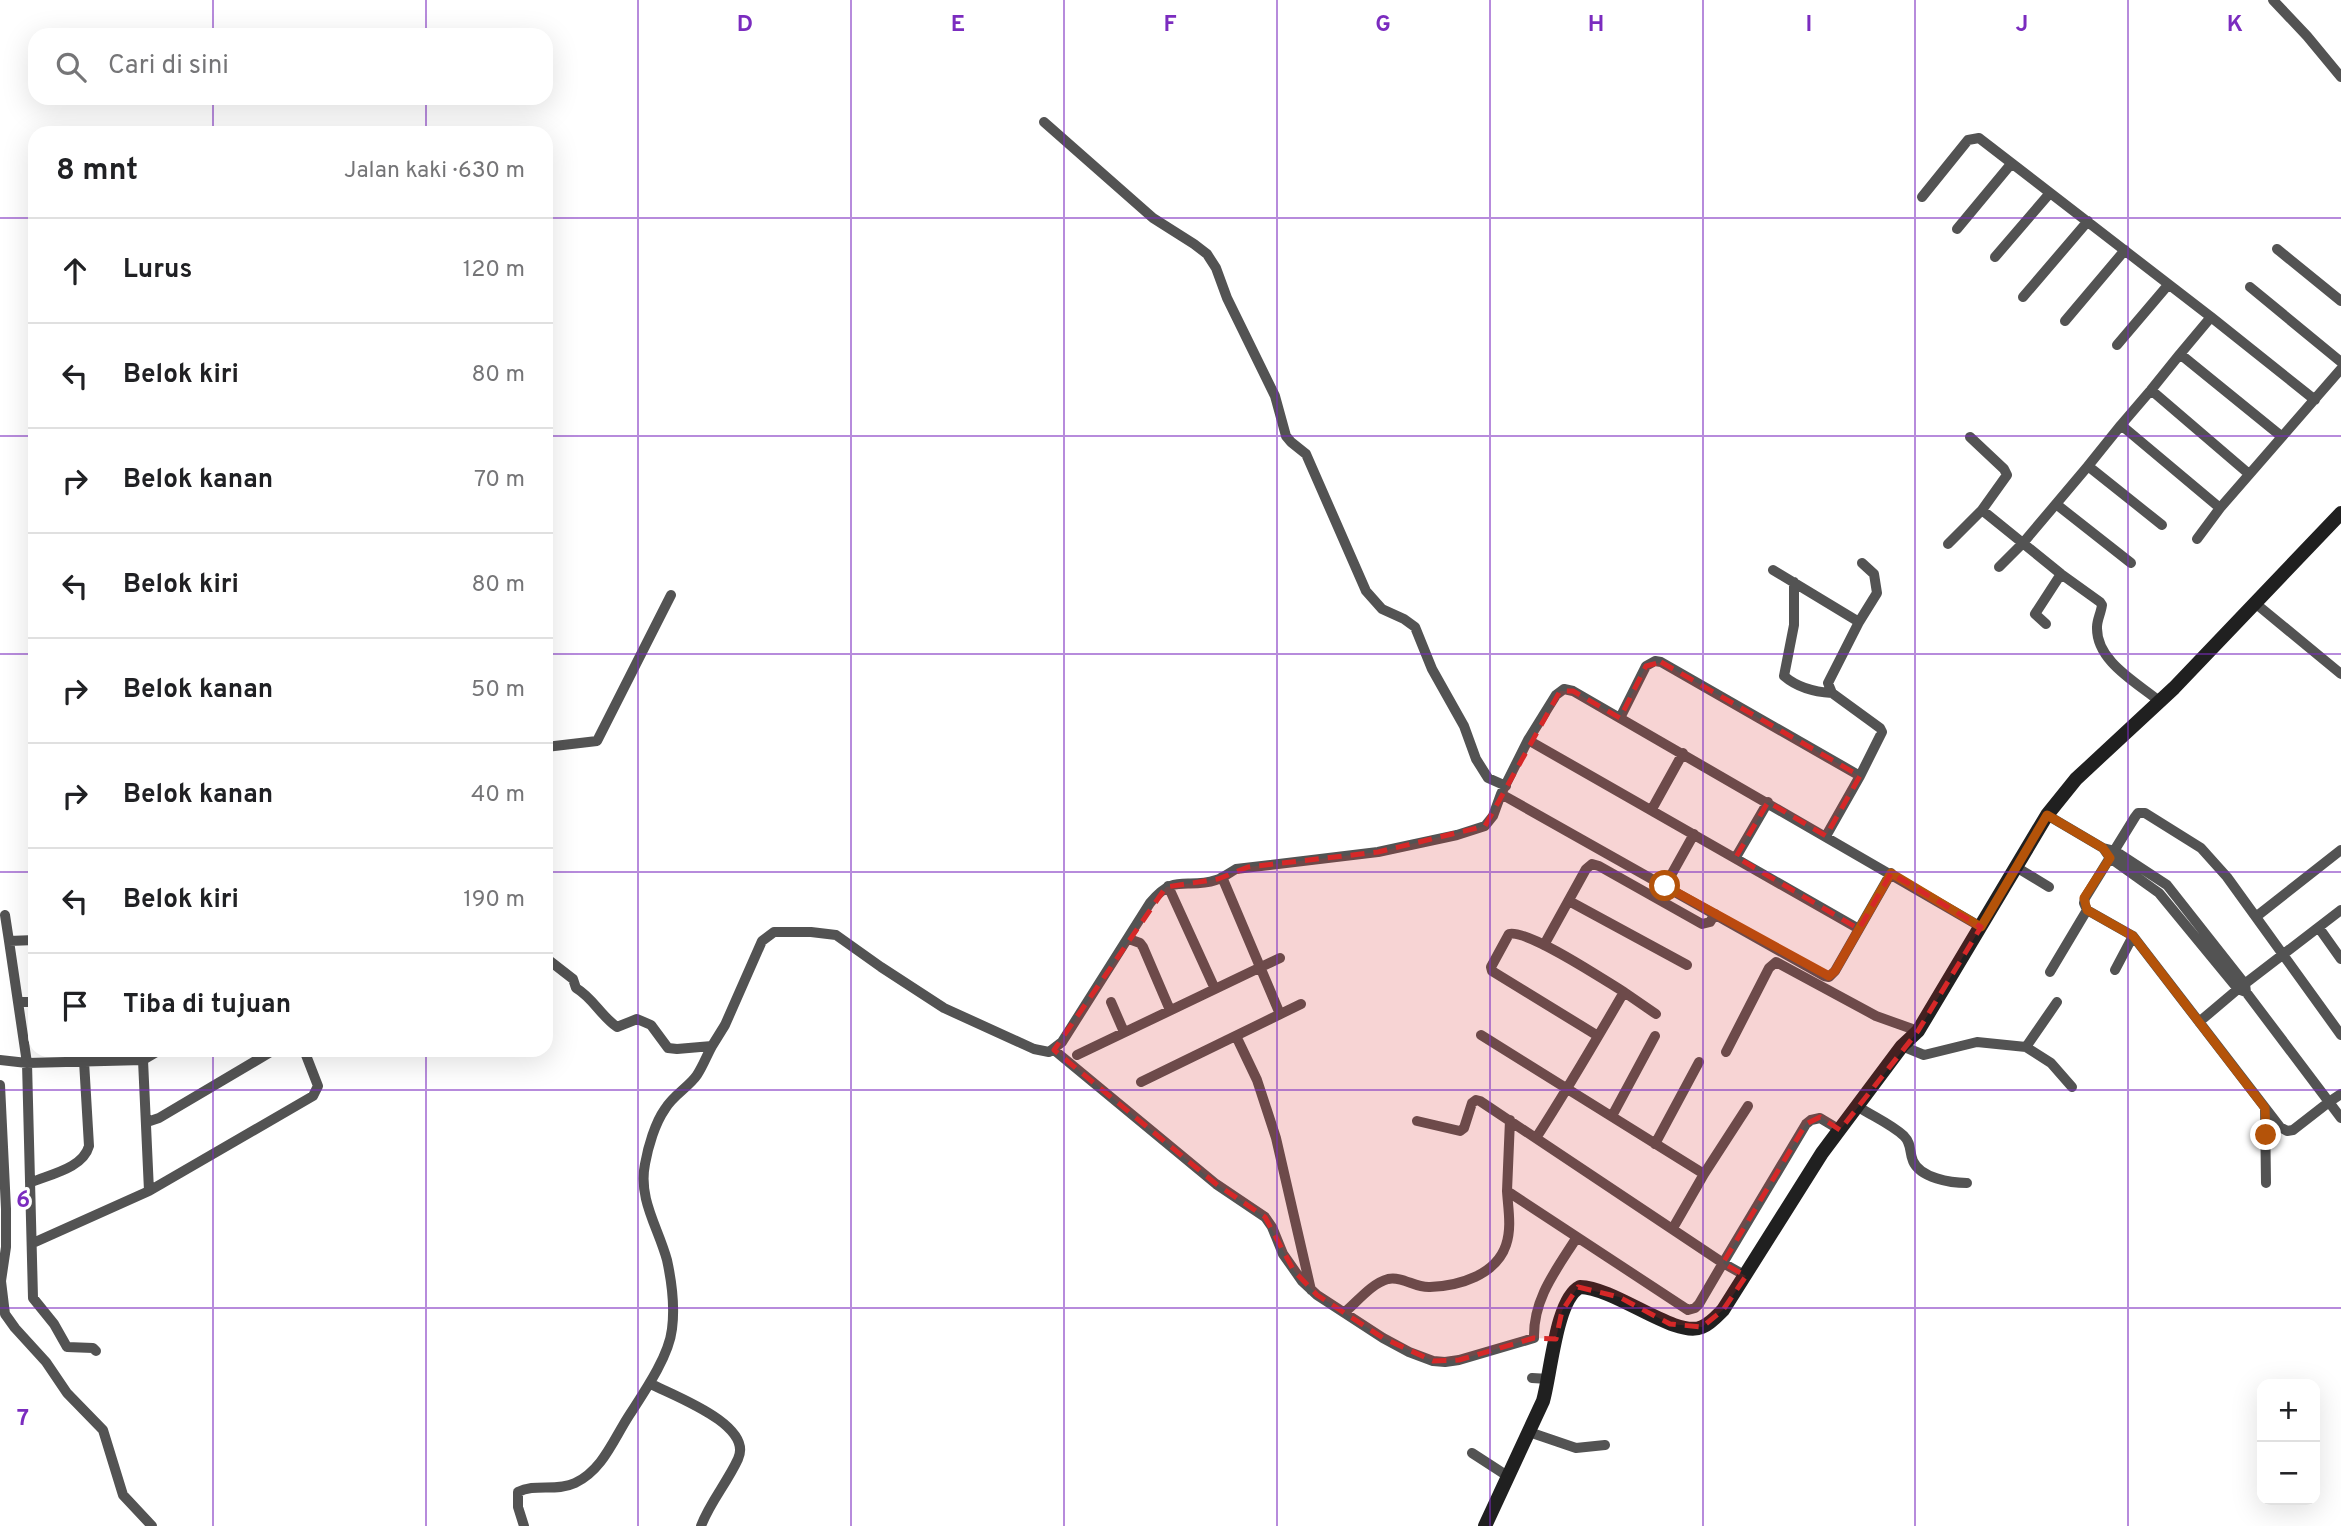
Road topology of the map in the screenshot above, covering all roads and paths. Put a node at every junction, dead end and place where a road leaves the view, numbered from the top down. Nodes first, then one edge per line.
1 (2273, 0) edge
2 (2341, 77) edge
3 (1044, 122) dead end
4 (2011, 164) junction
5 (2050, 193) junction
6 (1922, 197) dead end
7 (2088, 221) junction
8 (1957, 229) dead end
9 (2277, 249) dead end
10 (2124, 250) junction
11 (1995, 257) dead end
12 (2168, 285) junction
13 (2250, 287) dead end
14 (2023, 297) dead end
15 (2341, 301) edge
16 (2211, 317) junction
17 (2065, 321) dead end
18 (2117, 345) dead end
19 (2180, 354) junction
20 (2341, 362) edge
21 (2341, 369) edge
22 (2151, 390) junction
23 (2315, 400) junction
24 (2121, 425) junction
25 (2281, 436) junction
26 (1970, 437) dead end
27 (2088, 466) junction
28 (2249, 474) junction
29 (2056, 504) junction
30 (2220, 509) junction
31 (1982, 510) junction
32 (2341, 513) edge
33 (2162, 525) dead end
34 (2197, 539) dead end
35 (2023, 542) junction
36 (1948, 544) dead end
37 (1862, 563) dead end
38 (2131, 563) dead end
39 (1999, 567) dead end
40 (1773, 570) dead end
41 (2061, 574) junction
42 (1794, 582) junction
43 (671, 595) dead end
44 (2255, 603) junction
45 (1859, 622) junction
46 (2046, 624) dead end
47 (2341, 674) edge
48 (1832, 693) junction
49 (2159, 701) junction
50 (1620, 718) junction
51 (1528, 740) junction
52 (553, 746) edge
53 (1683, 753) junction
54 (1860, 776) junction
55 (1503, 790) junction
56 (1768, 802) junction
57 (1652, 809) junction
58 (2047, 815) junction
59 (1694, 834) junction
60 (1826, 836) junction
61 (2341, 850) edge
62 (2113, 854) junction
63 (1736, 858) junction
64 (2016, 867) junction
65 (1891, 873) junction
66 (1222, 877) junction
67 (1168, 886) junction
68 (1665, 886) junction
69 (2049, 887) dead end
70 (1569, 901) junction
71 (2087, 910) junction
72 (2341, 910) edge
73 (1715, 914) junction
74 (5, 915) dead end
75 (2257, 916) junction
76 (1981, 927) junction
77 (2319, 928) junction
78 (1859, 929) junction
79 (2133, 936) junction
80 (1129, 939) junction
81 (28, 940) edge
82 (9, 941) junction
83 (1544, 945) junction
84 (2284, 955) junction
85 (1280, 958) dead end
86 (2341, 959) edge
87 (553, 963) edge
88 (1688, 965) dead end
89 (1261, 967) junction
90 (2115, 970) dead end
91 (2050, 972) dead end
92 (2243, 988) junction
93 (1215, 989) junction
94 (1624, 992) junction
95 (18, 1002) junction
96 (28, 1002) edge
97 (1111, 1002) dead end
98 (2057, 1002) dead end
99 (1301, 1004) dead end
100 (1170, 1010) junction
101 (1280, 1014) junction
102 (1656, 1014) dead end
103 (2199, 1022) junction
104 (1918, 1031) junction
105 (1124, 1032) junction
106 (1481, 1035) dead end
107 (2341, 1035) edge
108 (1598, 1036) junction
109 (1655, 1036) dead end
110 (1236, 1037) junction
111 (712, 1046) junction
112 (1902, 1046) junction
113 (2026, 1047) junction
114 (1055, 1050) junction
115 (1726, 1052) dead end
116 (1077, 1055) dead end
117 (148, 1057) edge
118 (262, 1057) edge
119 (306, 1057) edge
120 (143, 1060) junction
121 (84, 1061) junction
122 (14, 1062) edge
123 (1699, 1062) dead end
124 (1141, 1082) dead end
125 (0, 1085) edge
126 (2072, 1087) dead end
127 (1568, 1089) junction
128 (2341, 1094) edge
129 (2329, 1102) junction
130 (1748, 1106) dead end
131 (1857, 1106) junction
132 (2265, 1108) junction
133 (1612, 1116) junction
134 (2341, 1118) edge
135 (1510, 1120) junction
136 (1417, 1121) dead end
137 (147, 1122) junction
138 (1, 1128) edge
139 (1840, 1130) junction
140 (1536, 1138) junction
141 (1655, 1144) junction
142 (1704, 1174) junction
143 (32, 1182) junction
144 (2266, 1182) dead end
145 (1967, 1183) dead end
146 (149, 1191) junction
147 (1507, 1191) junction
148 (1673, 1228) junction
149 (1577, 1237) junction
150 (33, 1243) junction
151 (1723, 1263) junction
152 (1745, 1276) junction
153 (1311, 1290) junction
154 (1345, 1312) junction
155 (1535, 1338) junction
156 (1556, 1339) junction
157 (96, 1351) dead end
158 (1532, 1378) dead end
159 (1549, 1379) junction
160 (650, 1384) junction
161 (1530, 1432) junction
162 (1605, 1445) dead end
163 (1472, 1453) dead end
164 (1509, 1478) junction
165 (152, 1526) edge
166 (524, 1526) edge
167 (701, 1526) edge
168 (1485, 1526) edge

1 - 2 street
3 - 55 street
4 - 5 street
4 - 6 street
4 - 8 street
5 - 7 street
5 - 11 street
7 - 10 street
7 - 14 street
9 - 15 street
10 - 12 street
10 - 17 street
12 - 16 street
12 - 18 street
13 - 20 street
16 - 19 street
16 - 23 street
19 - 22 street
19 - 25 street
21 - 23 street
22 - 24 street
22 - 28 street
23 - 25 street
24 - 27 street
24 - 30 street
25 - 28 street
26 - 31 street
27 - 29 street
27 - 33 street
28 - 30 street
29 - 35 street
29 - 38 street
30 - 34 street
31 - 35 street
31 - 36 street
32 - 44 street
35 - 39 street
35 - 41 street
37 - 45 street
40 - 42 street
41 - 46 street
41 - 49 street
42 - 45 street
42 - 48 street
43 - 52 street
44 - 47 street
44 - 49 street
45 - 48 street
48 - 54 street
49 - 58 street
50 - 51 street
50 - 53 street
50 - 54 street
51 - 55 street
51 - 57 street
53 - 56 street
53 - 57 street
54 - 60 street
55 - 66 street
55 - 68 street
56 - 60 street
56 - 63 street
57 - 59 street
58 - 62 street
58 - 64 street
59 - 63 street
59 - 68 street
60 - 65 street
61 - 75 street
62 - 71 street
62 - 75 street
62 - 92 street
63 - 78 street
64 - 69 street
64 - 76 street
65 - 76 street
65 - 78 street
66 - 67 street
66 - 89 street
67 - 80 street
67 - 93 street
68 - 73 street
70 - 73 street
70 - 83 street
70 - 88 street
71 - 79 street
71 - 91 street
72 - 77 street
73 - 78 street
74 - 82 street
75 - 84 street
76 - 104 street
77 - 84 street
77 - 86 street
79 - 90 street
79 - 103 street
80 - 100 street
80 - 114 street
81 - 82 street
82 - 95 street
83 - 94 street
83 - 108 street
84 - 92 street
84 - 107 street
85 - 89 street
87 - 111 street
89 - 93 street
89 - 101 street
92 - 103 street
92 - 129 street
93 - 100 street
94 - 102 street
94 - 108 street
95 - 96 street
95 - 122 street
97 - 105 street
98 - 113 street
99 - 101 street
100 - 105 street
101 - 110 street
103 - 132 street
104 - 112 street
104 - 115 street
105 - 116 street
106 - 127 street
108 - 127 street
109 - 133 street
110 - 124 street
110 - 153 street
111 - 114 street
111 - 160 street
112 - 113 street
112 - 131 street
113 - 126 street
114 - 153 street
117 - 120 street
118 - 137 street
119 - 146 street
120 - 121 street
120 - 137 street
121 - 122 street
121 - 143 street
122 - 143 street
123 - 141 street
125 - 138 street
127 - 133 street
127 - 140 street
128 - 129 street
129 - 132 street
129 - 134 street
130 - 142 street
131 - 139 street
131 - 145 street
132 - 144 street
133 - 141 street
135 - 136 street
135 - 140 street
135 - 147 street
137 - 146 street
138 - 165 street
139 - 151 street
139 - 152 street
140 - 148 street
141 - 142 street
142 - 148 street
143 - 150 street
146 - 150 street
147 - 149 street
147 - 154 street
148 - 151 street
149 - 151 street
149 - 155 street
150 - 157 street
151 - 152 street
152 - 156 street
153 - 154 street
154 - 155 street
155 - 156 street
156 - 159 street
158 - 159 street
159 - 161 street
160 - 166 street
160 - 167 street
161 - 162 street
161 - 164 street
163 - 164 street
164 - 168 street

